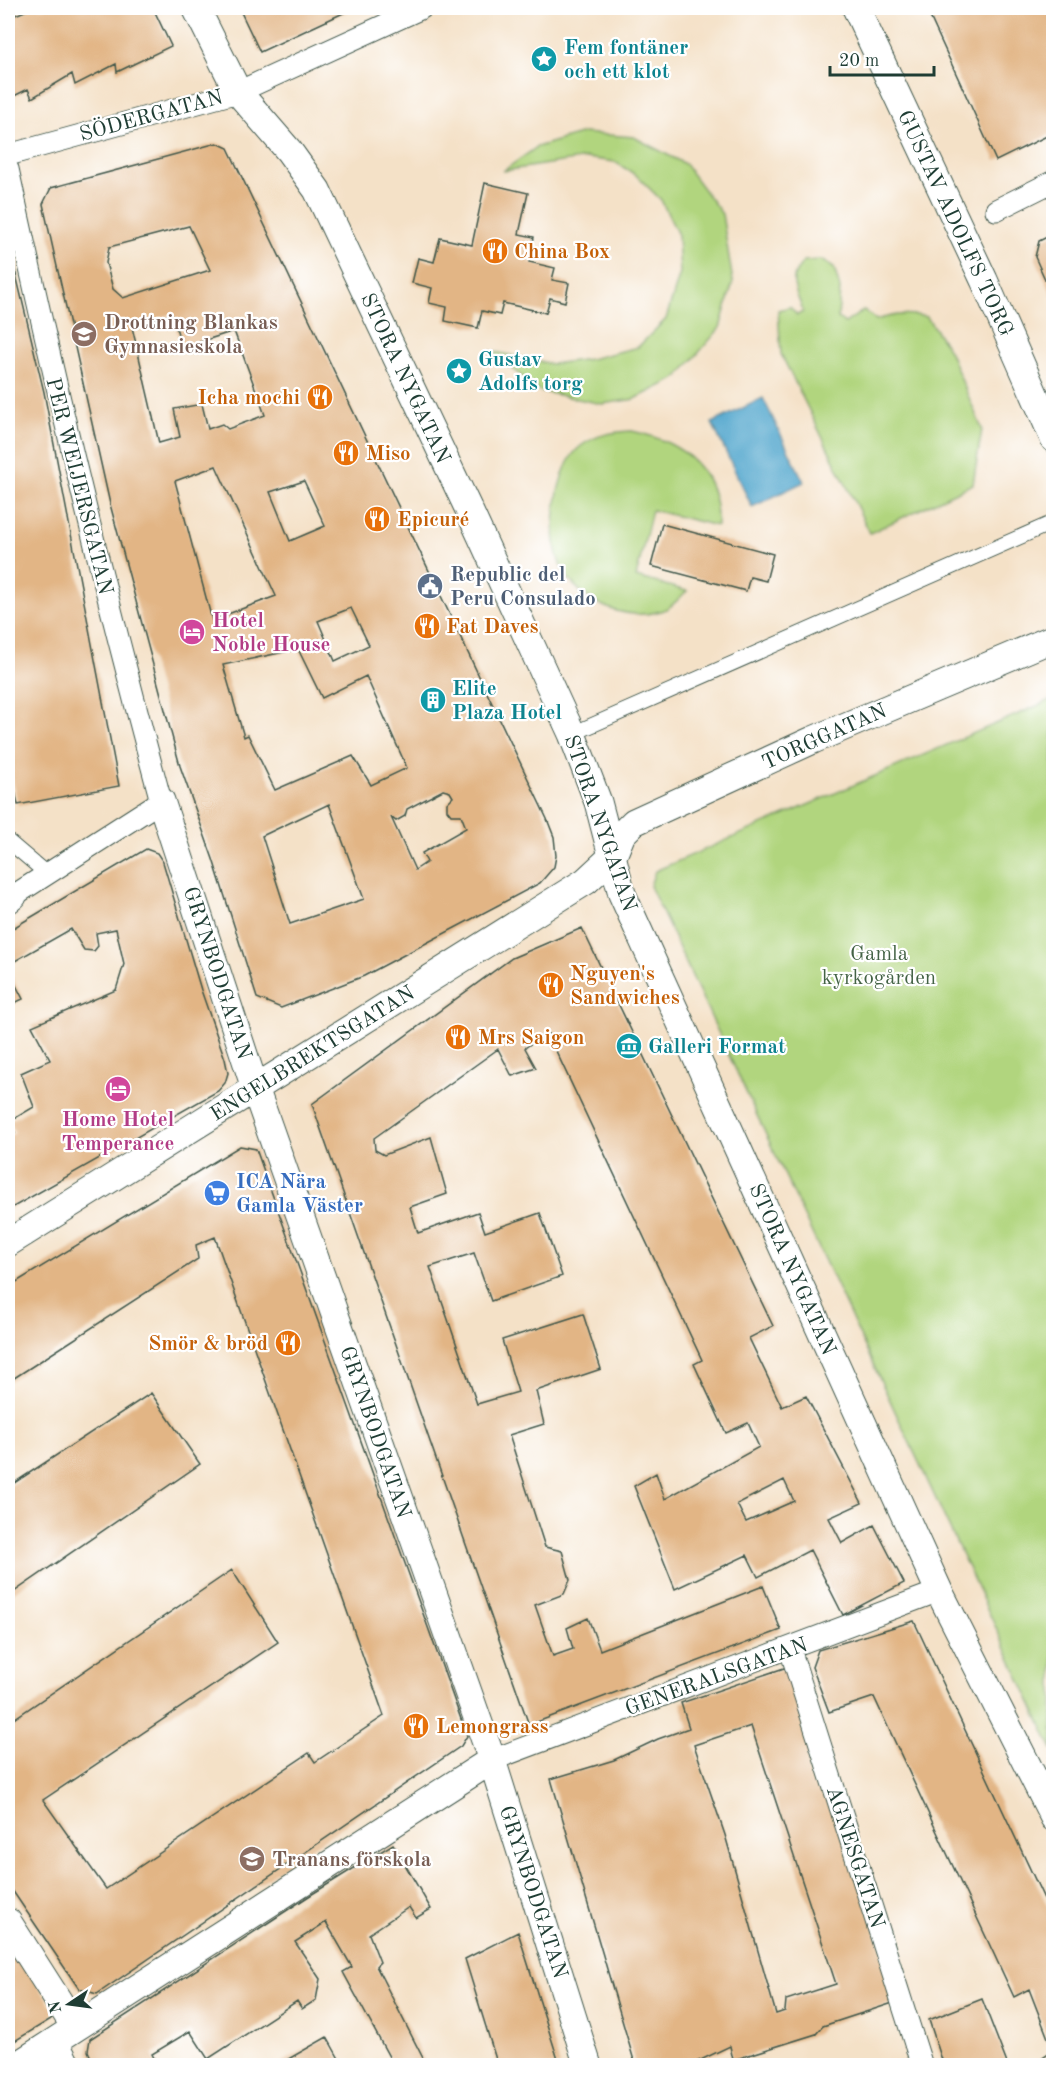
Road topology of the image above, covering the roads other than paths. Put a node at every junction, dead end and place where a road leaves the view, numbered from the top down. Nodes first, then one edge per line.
1 (196, 8) edge
2 (422, 8) edge
3 (856, 8) edge
4 (238, 92) junction
5 (8, 155) edge
6 (8, 169) edge
7 (1053, 182) edge
8 (996, 210) dead end
9 (1053, 439) edge
10 (1053, 522) edge
11 (1053, 638) edge
12 (572, 734) junction
13 (161, 801) junction
14 (8, 842) edge
15 (613, 856) junction
16 (47, 874) junction
17 (10, 898) edge
18 (255, 1089) junction
19 (8, 1243) edge
20 (939, 1591) junction
21 (790, 1649) junction
22 (492, 1760) junction
23 (1053, 1818) edge
24 (8, 1922) edge
25 (65, 2045) edge
26 (16, 2066) edge
27 (588, 2066) edge
28 (922, 2066) edge

1 - 4 street, STORA NYGATAN
2 - 4 street, SÖDERGATAN
3 - 9 street, GUSTAV ADOLFS TORG
4 - 5 street, SÖDERGATAN
4 - 12 street, STORA NYGATAN
6 - 13 street, PER WEIJERSGATAN
7 - 8 street
10 - 12 lane
11 - 15 street, TORGGATAN
12 - 15 street, STORA NYGATAN
13 - 16 street
13 - 18 street, GRYNBODGATAN
14 - 16 lane
15 - 18 street, ENGELBREKTSGATAN
15 - 20 street, STORA NYGATAN
16 - 17 street
18 - 19 street, ENGELBREKTSGATAN
18 - 22 street, GRYNBODGATAN
20 - 21 street, GENERALSGATAN
20 - 23 street, STORA NYGATAN
21 - 22 street, GENERALSGATAN
21 - 28 street, AGNESGATAN
22 - 25 street
22 - 27 street, GRYNBODGATAN
24 - 25 street
25 - 26 street

